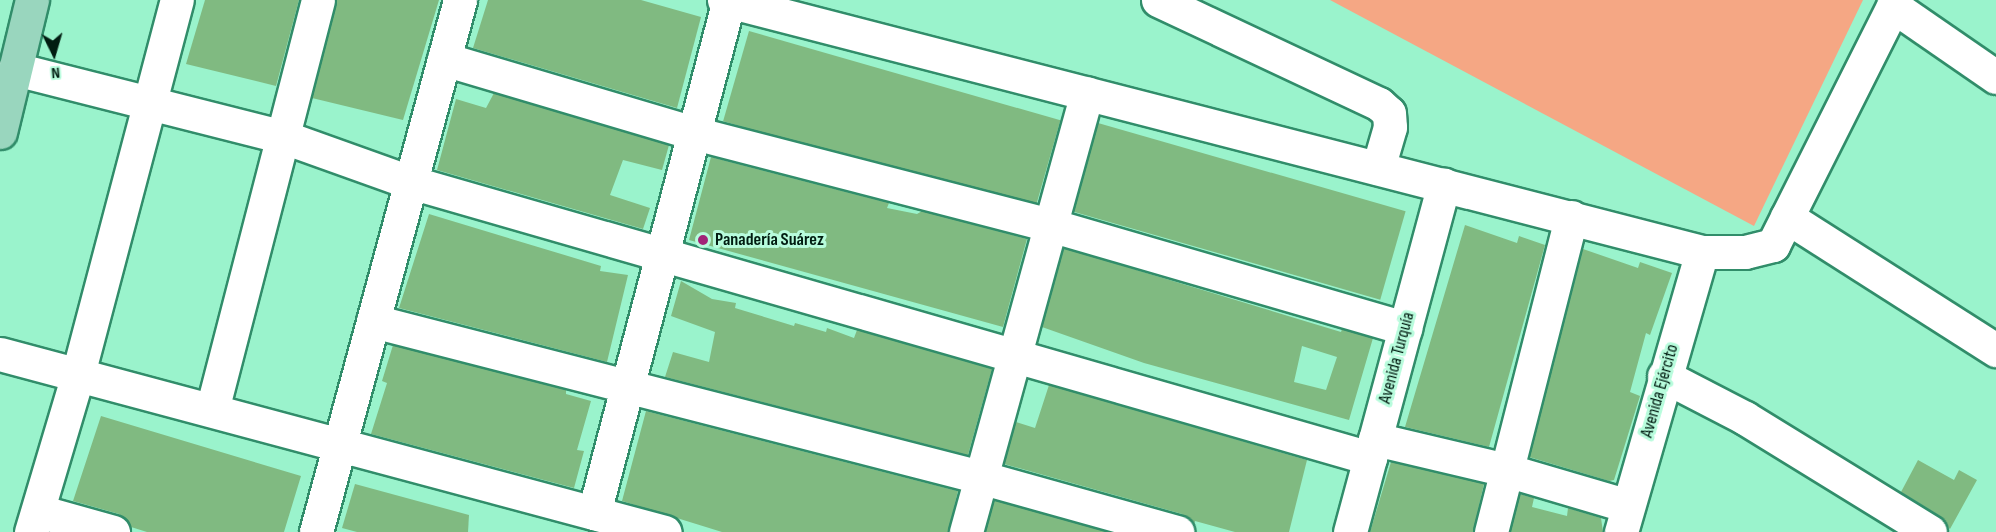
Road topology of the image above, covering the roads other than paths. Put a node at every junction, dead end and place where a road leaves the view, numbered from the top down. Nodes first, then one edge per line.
1 (33, 0) edge
2 (177, 0) edge
3 (318, 0) edge
4 (460, 0) edge
5 (727, 0) edge
6 (1158, 0) edge
7 (1895, 3) edge
8 (444, 59) junction
9 (15, 69) junction
10 (1996, 77) edge
11 (1087, 93) junction
12 (150, 101) junction
13 (0, 132) edge
14 (694, 133) junction
15 (284, 136) junction
16 (1377, 168) junction
17 (410, 182) junction
18 (1444, 184) junction
19 (1571, 217) junction
20 (1787, 217) junction
21 (1050, 225) junction
22 (1702, 252) junction
23 (662, 255) junction
24 (373, 321) junction
25 (1405, 328) junction
26 (1996, 350) edge
27 (0, 354) edge
28 (1014, 356) junction
29 (78, 374) junction
30 (1664, 376) junction
31 (627, 387) junction
32 (212, 410) junction
33 (339, 444) junction
34 (1372, 449) junction
35 (1506, 470) junction
36 (980, 477) junction
37 (594, 513) junction
38 (1625, 519) edge
39 (35, 522) edge
40 (113, 532) edge
41 (316, 532) edge
42 (665, 532) edge
43 (966, 532) edge
44 (1177, 532) edge
45 (1350, 532) edge
46 (1491, 532) edge
47 (1930, 532) edge

1 - 9 main road
2 - 12 street
3 - 15 street
4 - 8 street
5 - 11 street
5 - 14 street
6 - 16 street
7 - 10 street
7 - 20 street
8 - 14 street
8 - 17 street
9 - 12 street
9 - 13 main road
11 - 16 street
11 - 21 street
12 - 15 street
12 - 29 street
14 - 21 street
14 - 23 street
15 - 17 street
15 - 32 street
16 - 18 street
17 - 23 street
17 - 24 street
18 - 19 street
18 - 25 street, Avenida Turquía
19 - 22 street
19 - 35 street
20 - 22 street
20 - 26 street
21 - 25 street
21 - 28 street
22 - 30 street, Avenida Ejército
23 - 28 street
23 - 31 street
24 - 31 street
24 - 33 street
25 - 34 street, Avenida Turquía
27 - 29 street
28 - 34 street
28 - 36 street
29 - 32 street
29 - 39 street
30 - 38 street, Avenida Ejército
30 - 47 street
31 - 36 street
31 - 37 street
32 - 33 street
33 - 37 street
33 - 41 street
34 - 35 street
34 - 45 street, Avenida Turquía
35 - 38 street
35 - 46 street
36 - 43 street
36 - 44 street
37 - 42 street
39 - 40 street

